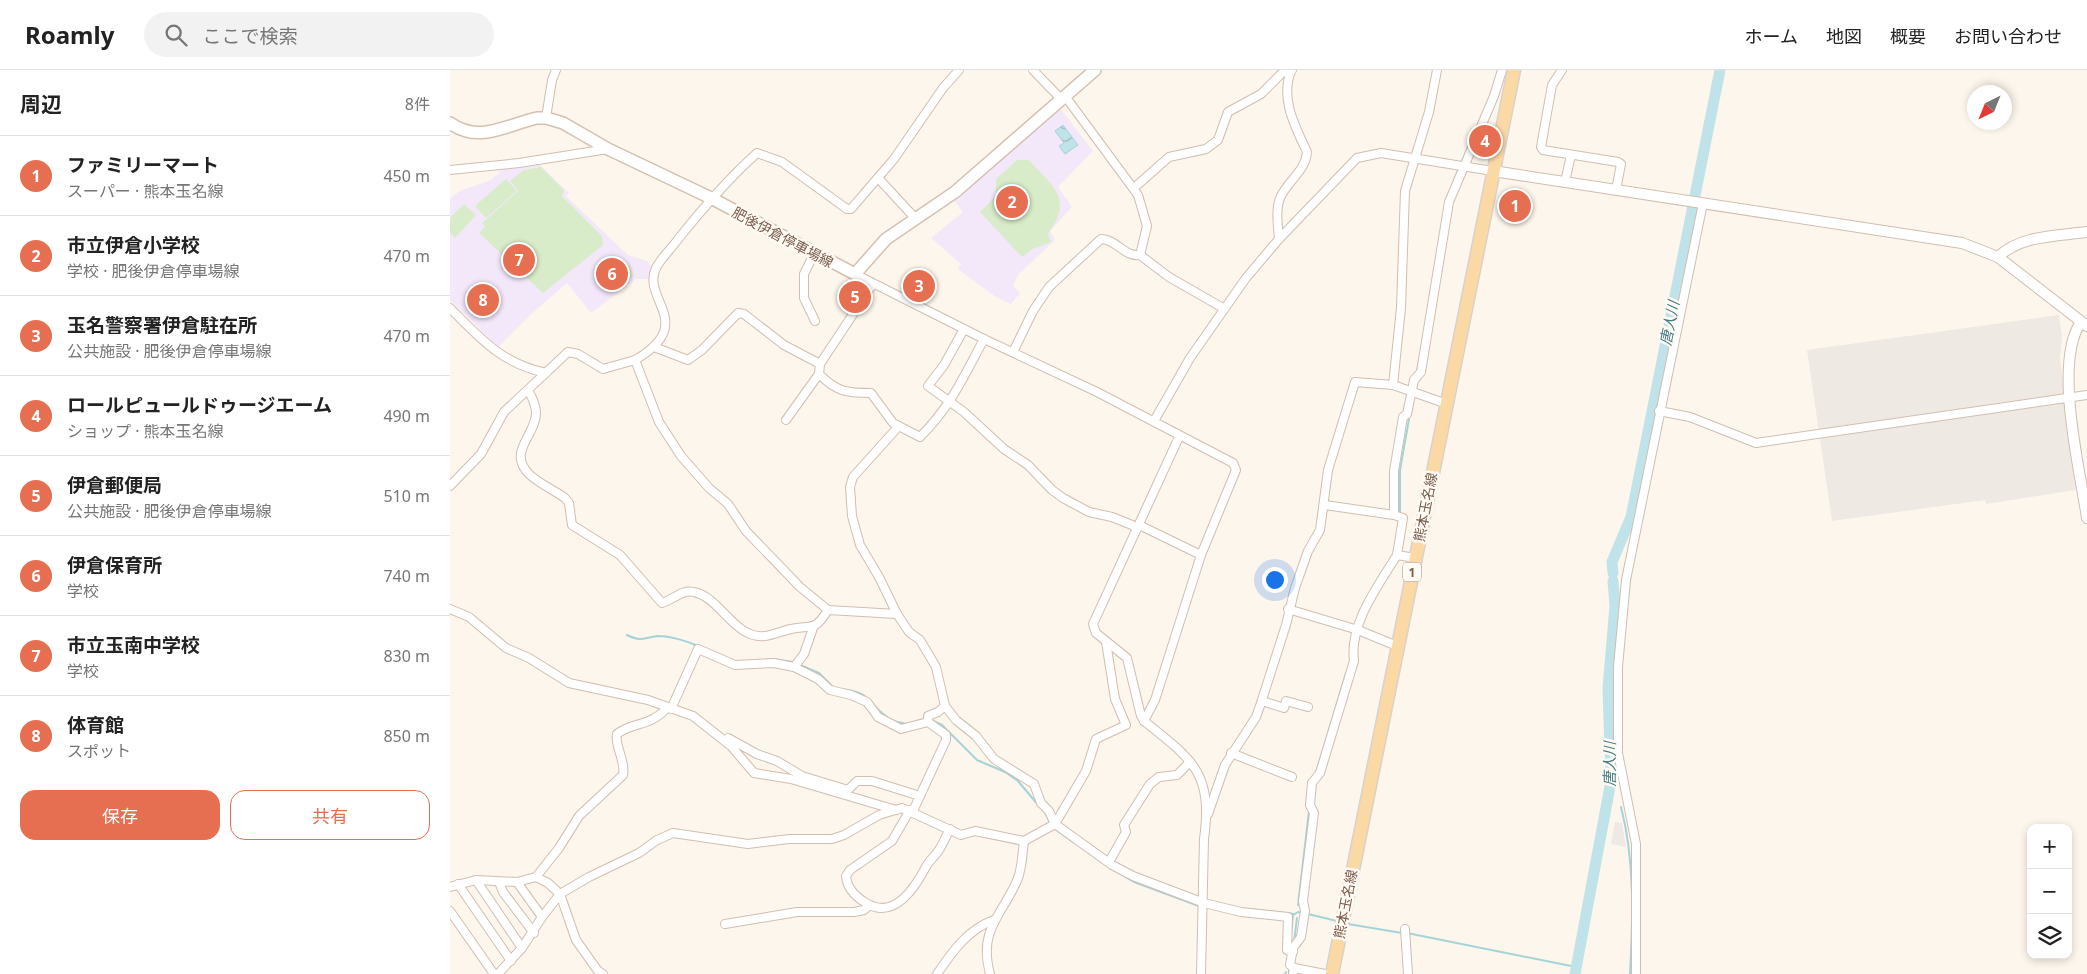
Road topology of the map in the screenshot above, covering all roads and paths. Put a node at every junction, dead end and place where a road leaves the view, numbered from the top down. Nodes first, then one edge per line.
1 (556, 70) edge
2 (959, 70) edge
3 (1033, 70) edge
4 (1095, 70) edge
5 (1291, 70) edge
6 (1438, 70) edge
7 (1502, 70) edge
8 (1514, 70) edge
9 (1562, 70) edge
10 (1064, 98) junction
11 (546, 118) junction
12 (450, 123) edge
13 (608, 149) junction
14 (1571, 155) junction
15 (1413, 160) junction
16 (1459, 166) junction
17 (450, 170) edge
18 (1493, 171) junction
19 (878, 178) junction
20 (1566, 182) junction
21 (1134, 188) junction
22 (1616, 190) junction
23 (711, 198) junction
24 (1697, 202) junction
25 (916, 219) junction
26 (2087, 232) edge
27 (1279, 239) junction
28 (814, 254) junction
29 (1140, 255) junction
30 (1998, 257) junction
31 (855, 274) junction
32 (873, 284) junction
33 (450, 308) edge
34 (1224, 308) junction
35 (815, 321) dead end
36 (2084, 324) edge
37 (964, 329) junction
38 (984, 339) junction
39 (654, 347) junction
40 (1013, 352) junction
41 (635, 360) junction
42 (820, 364) junction
43 (546, 373) junction
44 (819, 374) junction
45 (1393, 385) junction
46 (528, 390) junction
47 (1412, 392) junction
48 (2087, 395) edge
49 (2069, 397) junction
50 (950, 403) junction
51 (1447, 404) junction
52 (1660, 411) junction
53 (786, 420) dead end
54 (1154, 421) junction
55 (898, 427) junction
56 (1179, 437) junction
57 (450, 486) edge
58 (1325, 505) junction
59 (1397, 516) junction
60 (2087, 518) edge
61 (1138, 527) junction
62 (1201, 555) junction
63 (1397, 555) junction
64 (1415, 558) junction
65 (450, 609) edge
66 (1288, 609) junction
67 (828, 610) junction
68 (897, 614) junction
69 (813, 628) junction
70 (1358, 630) junction
71 (1106, 642) junction
72 (1398, 646) junction
73 (795, 664) junction
74 (1262, 701) junction
75 (945, 706) junction
76 (1308, 707) dead end
77 (670, 708) junction
78 (928, 720) junction
79 (1144, 721) junction
80 (713, 730) junction
81 (1230, 753) junction
82 (1190, 762) junction
83 (1292, 777) dead end
84 (920, 796) junction
85 (896, 810) junction
86 (911, 810) junction
87 (1207, 817) junction
88 (1055, 824) junction
89 (950, 830) junction
90 (1024, 841) junction
91 (1109, 862) junction
92 (536, 878) junction
93 (476, 880) junction
94 (499, 882) junction
95 (516, 882) junction
96 (458, 884) junction
97 (450, 887) edge
98 (560, 894) junction
99 (1204, 903) junction
100 (870, 905) junction
101 (450, 911) edge
102 (542, 917) junction
103 (994, 920) junction
104 (725, 924) dead end
105 (1405, 932) dead end
106 (534, 933) junction
107 (522, 948) junction
108 (1293, 952) junction
109 (511, 961) junction
110 (1293, 971) edge
111 (494, 974) edge
112 (498, 974) edge
113 (603, 974) edge
114 (937, 974) edge
115 (990, 974) edge
116 (1201, 974) edge
117 (1325, 974) edge
118 (1332, 974) edge
119 (1408, 974) edge
120 (1636, 974) edge

1 - 11 street
2 - 19 street
3 - 10 street
4 - 10 main road
5 - 21 street
5 - 27 street
6 - 15 street
7 - 16 street
8 - 18 main road, 熊本玉名線 / 1
9 - 14 street
10 - 21 street
10 - 25 main road
11 - 12 main road
11 - 13 main road, 肥後伊倉停車場線
13 - 17 street
13 - 23 main road, 肥後伊倉停車場線
14 - 20 street
14 - 22 street
15 - 16 street
15 - 27 street
15 - 45 street
16 - 18 street
16 - 47 street
18 - 20 street
18 - 51 main road, 熊本玉名線 / 1
19 - 23 street
19 - 25 street
20 - 22 street
21 - 29 street
22 - 24 street
23 - 28 main road, 肥後伊倉停車場線
23 - 39 street
24 - 30 street
24 - 52 street
25 - 31 main road
26 - 30 street
27 - 34 street
28 - 31 main road, 肥後伊倉停車場線
28 - 35 street
29 - 34 street
29 - 40 street
30 - 36 street
31 - 32 street
32 - 37 street
32 - 42 street
33 - 43 street
34 - 54 street
36 - 49 street
37 - 38 street
37 - 50 street
38 - 40 street
38 - 50 street
39 - 41 street
39 - 42 street
40 - 54 street
41 - 43 street
41 - 67 street
42 - 44 street
43 - 46 street
44 - 53 street
44 - 55 street
45 - 47 street
45 - 58 street
46 - 57 street
46 - 69 street
47 - 51 street
47 - 59 street
48 - 49 street
49 - 52 street
49 - 60 street
50 - 55 street
50 - 61 street
51 - 64 main road, 熊本玉名線 / 1
52 - 120 street
54 - 56 street
55 - 68 street
56 - 61 street
56 - 62 street
58 - 59 street
58 - 66 street
59 - 63 street
61 - 62 street
61 - 71 street
62 - 79 street
63 - 64 street
63 - 70 street
64 - 72 main road, 熊本玉名線 / 1
65 - 77 street
66 - 70 street
66 - 74 street
67 - 68 street
67 - 69 street
68 - 75 street
69 - 73 street
70 - 72 street
70 - 108 street
71 - 79 street
71 - 88 street
72 - 118 main road, 熊本玉名線 / 1
73 - 77 street
73 - 78 street
74 - 76 street
74 - 81 street
75 - 78 street
75 - 88 street
77 - 80 street
77 - 92 street
78 - 84 street
79 - 82 street
80 - 84 street
80 - 85 street
81 - 83 street
81 - 87 street
82 - 87 street
82 - 91 street
84 - 86 street
85 - 86 street
85 - 98 street
86 - 89 street
86 - 100 street
87 - 99 street
88 - 90 street
88 - 91 street
89 - 90 street
89 - 100 street
90 - 103 street
91 - 99 street
92 - 95 street
92 - 98 street
93 - 94 street
93 - 96 street
93 - 107 street
94 - 95 street
94 - 106 street
95 - 102 street
96 - 97 street
96 - 109 street
98 - 102 street
98 - 113 street
99 - 108 street
99 - 116 street
100 - 104 street
101 - 111 street
102 - 106 street
103 - 114 street
103 - 115 street
105 - 119 street
106 - 107 street
107 - 109 street
108 - 110 street
109 - 112 street
110 - 117 street

